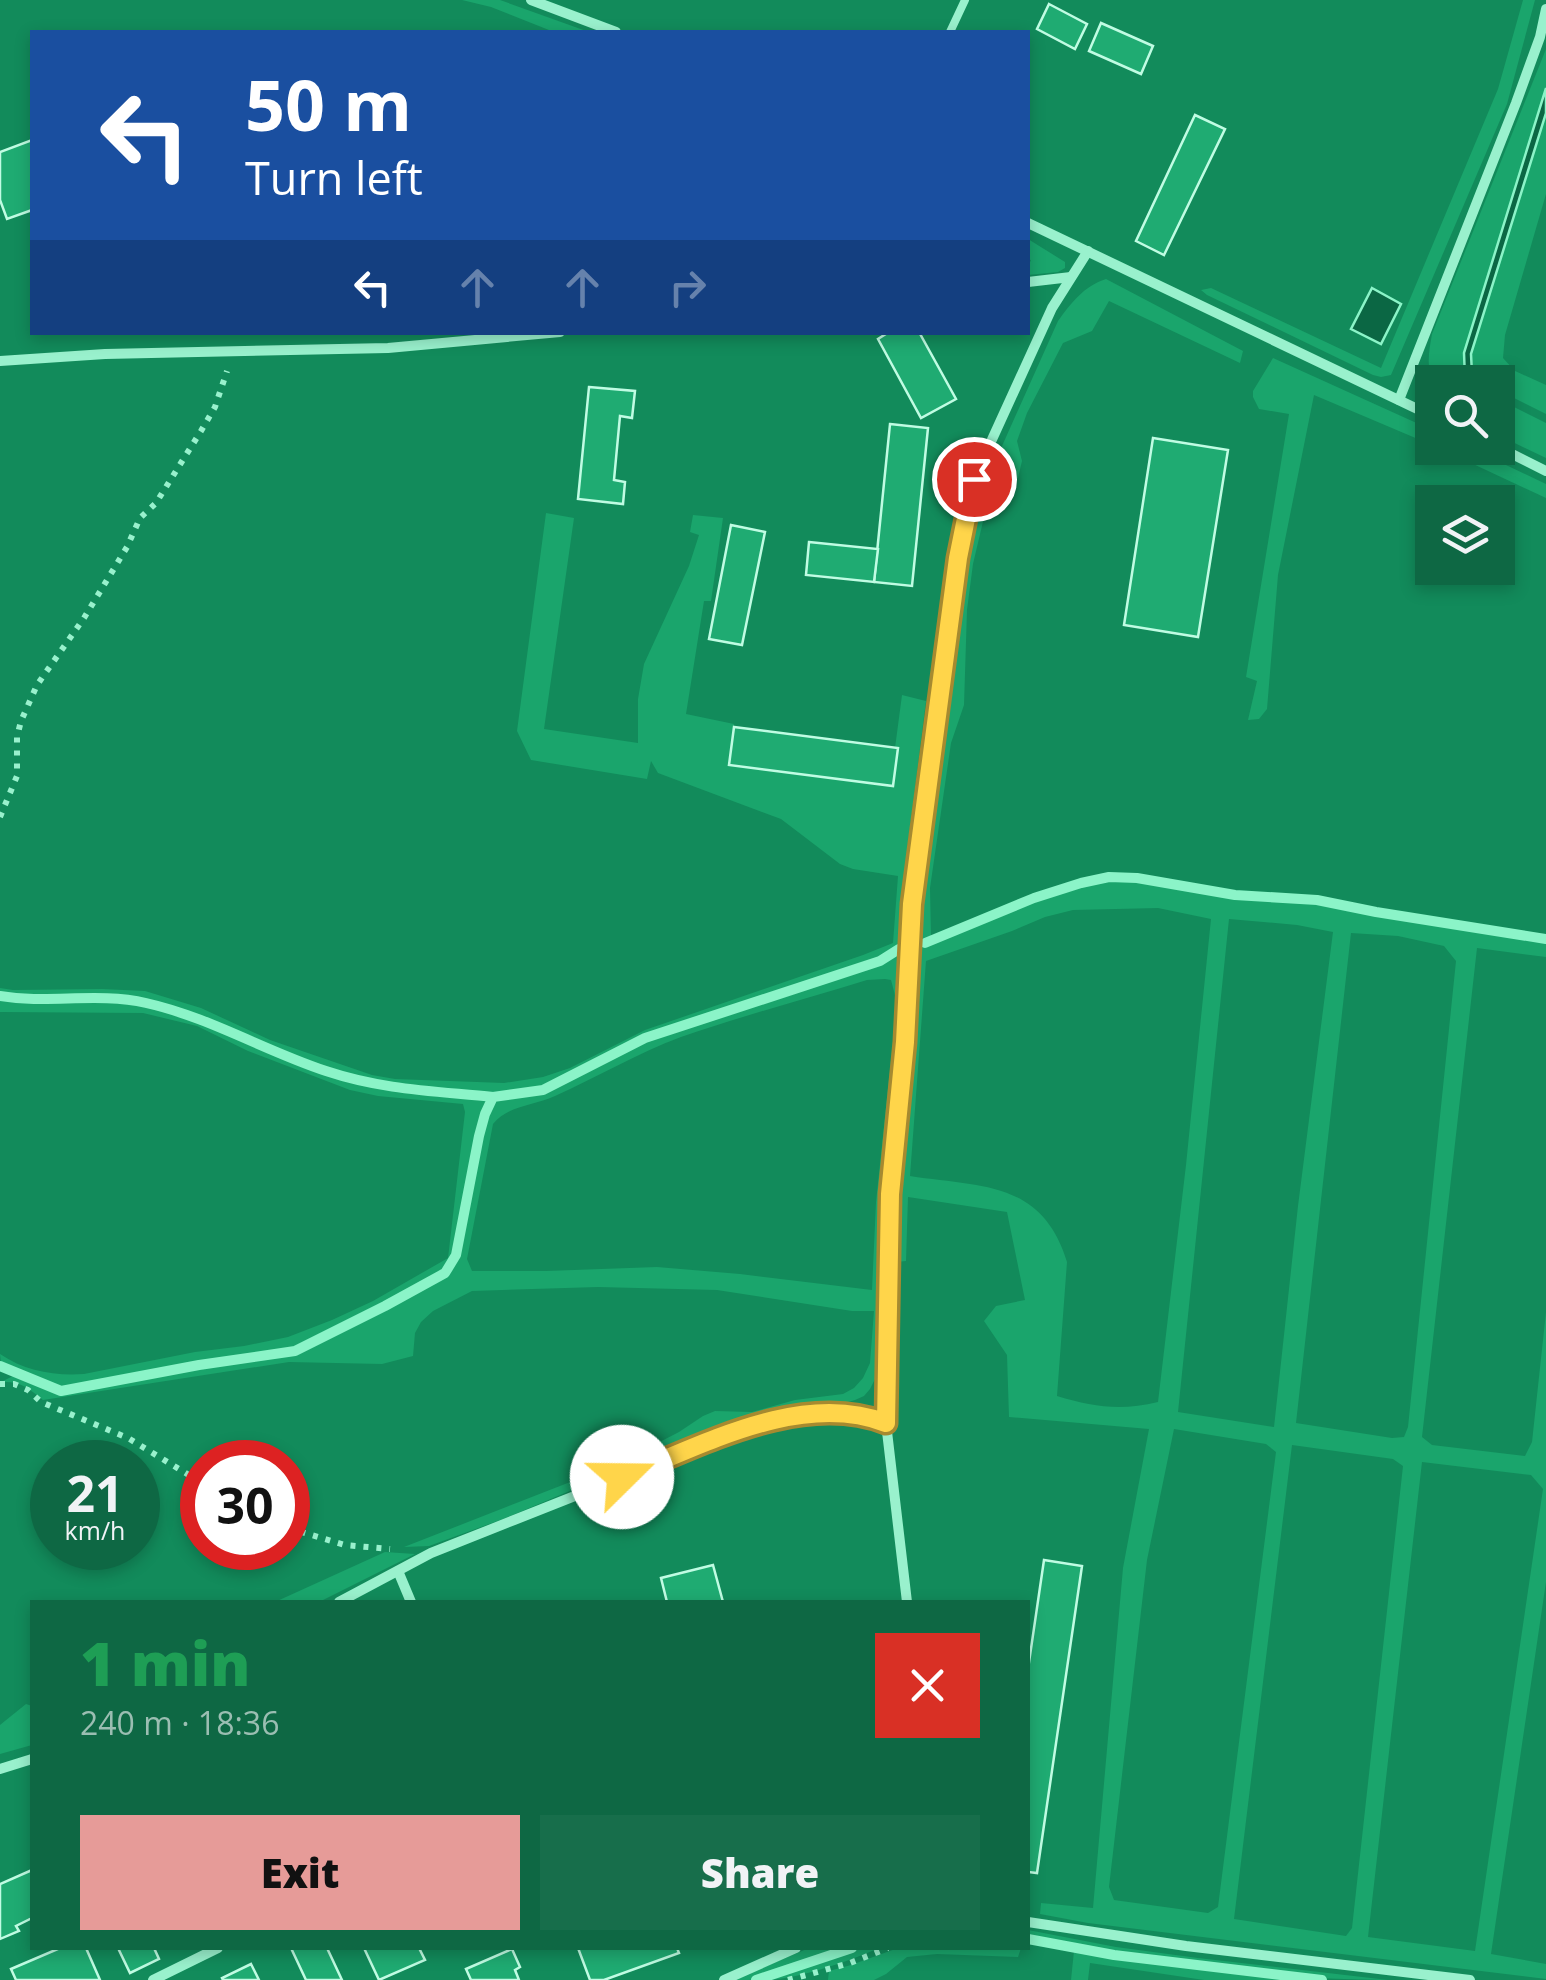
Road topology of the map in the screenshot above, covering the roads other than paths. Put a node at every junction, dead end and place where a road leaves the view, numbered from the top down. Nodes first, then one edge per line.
1 (531, 0) edge
2 (965, 0) edge
3 (1546, 9) edge
4 (611, 30) edge
5 (951, 30) edge
6 (1030, 224) edge
7 (1088, 250) junction
8 (1071, 278) junction
9 (1030, 282) edge
10 (528, 335) edge
11 (0, 361) edge
12 (1399, 400) junction
13 (1415, 408) edge
14 (1515, 456) edge
15 (1546, 471) edge
16 (886, 1423) junction
17 (398, 1571) junction
18 (344, 1600) edge
19 (410, 1600) edge
20 (907, 1600) edge
21 (30, 1760) edge
22 (0, 1769) edge
23 (1030, 1922) edge
24 (214, 1950) edge
25 (792, 1950) edge
26 (153, 1980) edge
27 (724, 1980) edge
28 (1470, 1980) edge

1 - 4 street
2 - 5 lane
3 - 12 street
6 - 7 street
7 - 8 street
7 - 12 street
8 - 9 street
8 - 16 street
10 - 11 street
12 - 13 street
14 - 15 street
16 - 17 street
16 - 20 street
17 - 18 street
17 - 19 street
21 - 22 street
23 - 28 street
24 - 26 street
25 - 27 street

